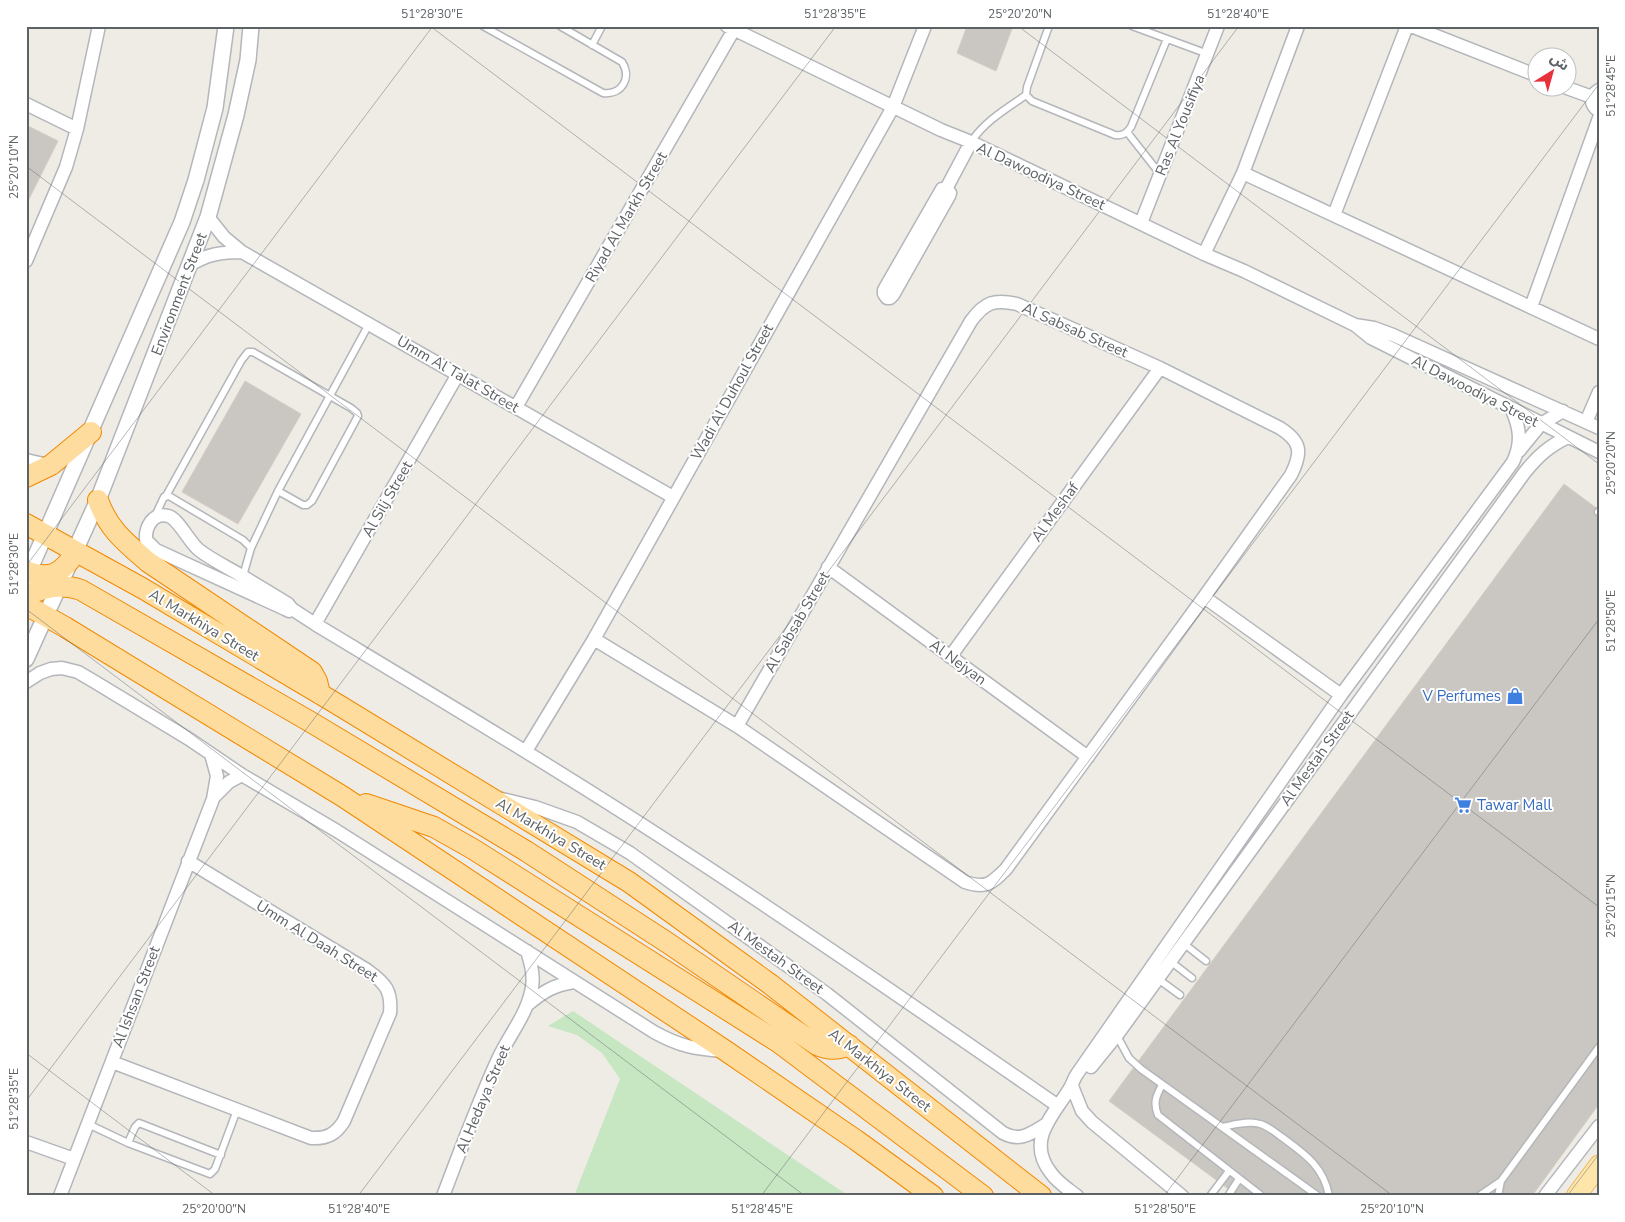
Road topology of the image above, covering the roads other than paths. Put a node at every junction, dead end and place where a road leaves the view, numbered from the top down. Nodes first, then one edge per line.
1 (99, 26) edge
2 (226, 26) edge
3 (251, 26) edge
4 (483, 26) edge
5 (560, 26) edge
6 (602, 26) edge
7 (925, 26) edge
8 (1049, 26) edge
9 (1132, 26) edge
10 (1218, 26) edge
11 (1298, 26) edge
12 (1409, 26) edge
13 (733, 27) edge
14 (1167, 39) junction
15 (592, 44) junction
16 (1208, 54) junction
17 (1528, 72) edge
18 (1578, 90) edge
19 (1595, 94) edge
20 (1026, 96) junction
21 (26, 104) edge
22 (893, 107) junction
23 (1599, 111) edge
24 (1599, 118) edge
25 (77, 129) junction
26 (1127, 132) junction
27 (971, 142) junction
28 (1242, 173) junction
29 (1160, 174) junction
30 (1334, 215) junction
31 (208, 217) junction
32 (1141, 223) junction
33 (918, 240) dead end
34 (242, 252) junction
35 (1204, 254) junction
36 (26, 261) edge
37 (190, 265) junction
38 (1530, 307) junction
39 (369, 324) junction
40 (1355, 325) junction
41 (1599, 339) edge
42 (1160, 368) junction
43 (458, 374) junction
44 (1599, 392) edge
45 (330, 396) junction
46 (516, 408) junction
47 (1512, 410) junction
48 (1563, 411) junction
49 (1586, 422) junction
50 (1541, 424) junction
51 (1599, 428) edge
52 (91, 432) junction
53 (1568, 437) junction
54 (1599, 452) edge
55 (1517, 453) junction
56 (26, 460) edge
57 (51, 465) junction
58 (26, 477) edge
59 (278, 491) junction
60 (166, 496) junction
61 (673, 497) junction
62 (98, 500) junction
63 (153, 519) junction
64 (26, 524) edge
65 (45, 535) junction
66 (251, 548) junction
67 (76, 553) junction
68 (828, 567) junction
69 (27, 574) edge
70 (243, 576) junction
71 (60, 586) junction
72 (26, 596) edge
73 (1204, 598) junction
74 (26, 605) edge
75 (292, 609) junction
76 (46, 616) junction
77 (315, 624) junction
78 (594, 639) junction
79 (950, 656) junction
80 (26, 659) edge
81 (26, 682) edge
82 (320, 694) junction
83 (1342, 695) junction
84 (737, 726) junction
85 (526, 751) junction
86 (211, 754) junction
87 (1088, 757) junction
88 (242, 775) junction
89 (342, 796) junction
90 (488, 796) junction
91 (213, 799) junction
92 (188, 862) junction
93 (1184, 943) junction
94 (527, 951) junction
95 (1170, 961) junction
96 (1206, 961) dead end
97 (1192, 978) dead end
98 (1158, 979) junction
99 (574, 982) junction
100 (1180, 995) dead end
101 (527, 1005) junction
102 (1113, 1032) junction
103 (849, 1046) junction
104 (1599, 1047) edge
105 (726, 1051) junction
106 (112, 1062) junction
107 (1162, 1085) junction
108 (1072, 1086) junction
109 (1058, 1106) junction
110 (236, 1110) junction
111 (88, 1124) junction
112 (1045, 1125) junction
113 (1599, 1126) edge
114 (1222, 1127) junction
115 (26, 1142) edge
116 (128, 1143) junction
117 (220, 1155) junction
118 (74, 1159) junction
119 (1599, 1165) edge
120 (1228, 1171) junction
121 (1239, 1180) junction
122 (1501, 1181) junction
123 (60, 1196) edge
124 (443, 1196) edge
125 (933, 1196) edge
126 (984, 1196) edge
127 (1041, 1196) edge
128 (1077, 1196) edge
129 (1182, 1196) edge
130 (1210, 1196) edge
131 (1228, 1196) edge
132 (1262, 1196) edge
133 (1318, 1196) edge
134 (1329, 1196) edge
135 (1479, 1196) edge
136 (1498, 1196) edge
137 (1545, 1196) edge
138 (1576, 1196) edge

1 - 25 street
2 - 52 street, Environment Street
3 - 31 street, Environment Street
4 - 15 lane
5 - 15 lane
6 - 15 lane
7 - 22 street, Wadi Al Duhoul Street
8 - 20 lane
9 - 14 lane
10 - 16 street, Ras Al Yousifiya
11 - 28 street
12 - 17 street
12 - 30 street
13 - 22 street, Al Dawoodiya Street
13 - 46 street, Riyad Al Markh Street
14 - 16 lane
14 - 26 lane
16 - 29 street, Ras Al Yousifiya
18 - 19 street
19 - 23 street
20 - 26 lane
20 - 27 lane
21 - 25 street
22 - 27 street, Al Dawoodiya Street
22 - 61 street, Wadi Al Duhoul Street
24 - 38 street
25 - 36 street
26 - 29 lane
27 - 32 street, Al Dawoodiya Street
27 - 33 street
28 - 30 street
28 - 35 street
29 - 32 street, Ras Al Yousifiya
30 - 38 street
31 - 34 street, Umm Al Talat Street
31 - 37 street, Environment Street
32 - 35 street, Al Dawoodiya Street
34 - 37 street
34 - 39 street, Umm Al Talat Street
35 - 40 street, Al Dawoodiya Street
37 - 62 street, Environment Street
38 - 41 street
39 - 43 street, Umm Al Talat Street
39 - 45 lane
40 - 47 street, Al Dawoodiya Street
40 - 48 street, Al Dawoodiya Street
42 - 68 street, Al Sabsab Street
42 - 73 street, Al Sabsab Street
42 - 79 street, Al Meshaf
43 - 46 street, Umm Al Talat Street
43 - 77 street, Al Silj Street
44 - 49 street
45 - 59 lane
45 - 59 lane
45 - 60 lane
46 - 61 street, Umm Al Talat Street
47 - 50 street, Al Dawoodiya Street
47 - 55 street, Al Mestah Street
48 - 49 street, Al Dawoodiya Street
48 - 50 street
49 - 51 street, Al Dawoodiya Street
50 - 53 street, Al Dawoodiya Street
50 - 55 street
52 - 57 highway
52 - 65 street, Environment Street
53 - 54 street, Al Dawoodiya Street
53 - 93 street, Al Mestah Street
55 - 83 street, Al Mestah Street
56 - 57 street
57 - 58 highway
59 - 66 lane
60 - 63 lane
60 - 66 lane
61 - 78 street, Wadi Al Duhoul Street
62 - 67 street, Environment Street
62 - 82 highway
63 - 70 street
63 - 75 street
64 - 65 highway, Al Markhiya Street
65 - 67 highway, Al Markhiya Street
65 - 69 street, Environment Street
66 - 70 lane
67 - 69 highway
67 - 71 street, Environment Street
67 - 82 highway, Al Markhiya Street
68 - 79 street, Al Nejyan
68 - 84 street, Al Sabsab Street
70 - 75 street
71 - 72 highway
71 - 76 street, Environment Street
71 - 103 highway
73 - 83 street
73 - 87 street, Al Sabsab Street
74 - 76 highway
75 - 77 street
76 - 80 street, Environment Street
76 - 89 highway
77 - 85 street
78 - 84 street, Al Sabsab Street
78 - 85 street, Wadi Al Duhoul Street
79 - 87 street, Al Nejyan
81 - 86 street
82 - 90 highway, Al Markhiya Street
83 - 102 street, Al Mestah Street
84 - 87 street, Al Sabsab Street
85 - 109 street
86 - 88 street
86 - 91 street, Al Ishsan Street
88 - 91 street, Al Ishsan Street
88 - 94 street
89 - 105 highway
89 - 126 highway
90 - 103 highway, Al Markhiya Street
90 - 112 street, Al Mestah Street
91 - 92 street, Al Ishsan Street
92 - 106 street, Al Ishsan Street
92 - 110 street, Umm Al Daah Street
93 - 95 street, Al Mestah Street
93 - 96 lane
94 - 99 street
94 - 101 street, Al Hedaya Street
95 - 97 lane
95 - 98 street, Al Mestah Street
98 - 100 lane
98 - 102 street, Al Mestah Street
99 - 101 street, Al Hedaya Street
99 - 105 street
101 - 124 street, Al Hedaya Street
102 - 107 lane
102 - 108 street, Al Mestah Street
103 - 127 highway, Al Markhiya Street
104 - 122 lane
105 - 125 highway
106 - 110 street, Umm Al Daah Street
106 - 111 street, Al Ishsan Street
107 - 114 lane
107 - 120 lane
108 - 109 street, Al Mestah Street
108 - 129 street
109 - 112 street, Al Mestah Street
110 - 117 lane
111 - 116 lane
111 - 118 street, Al Ishsan Street
112 - 128 street, Al Mestah Street
113 - 137 street
114 - 133 lane
114 - 134 lane
115 - 118 street
116 - 117 lane
116 - 117 lane
118 - 123 street, Al Ishsan Street
119 - 138 main road
120 - 121 lane
120 - 130 lane
121 - 131 lane
121 - 132 lane
122 - 135 lane
122 - 136 lane

